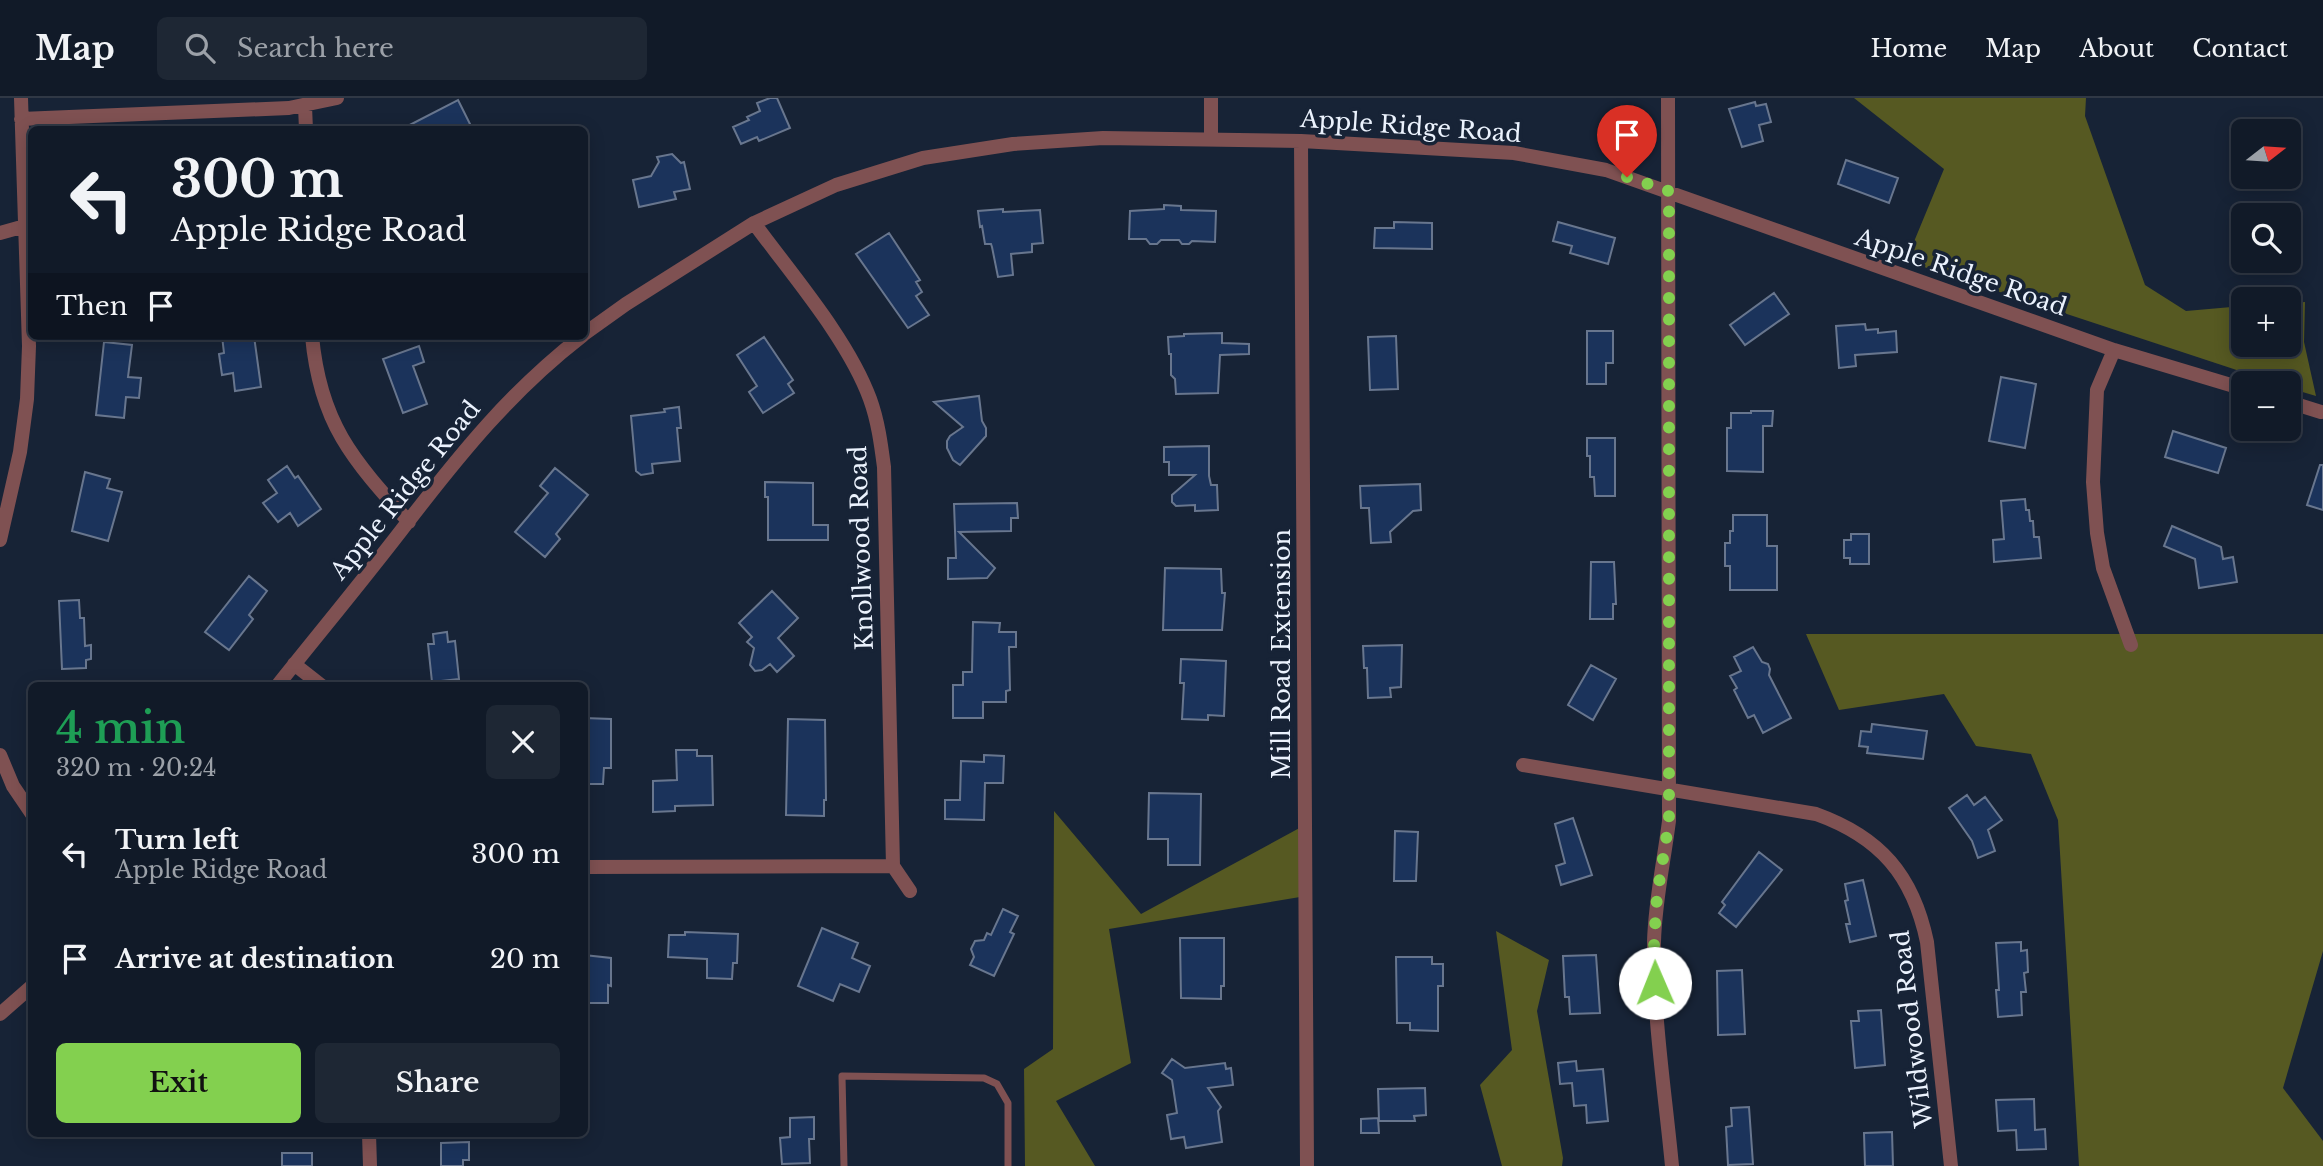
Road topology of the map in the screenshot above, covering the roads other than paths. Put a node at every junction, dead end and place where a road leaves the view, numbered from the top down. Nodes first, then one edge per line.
1 (21, 98) edge
2 (337, 98) edge
3 (1211, 98) edge
4 (1668, 98) edge
5 (305, 106) junction
6 (22, 119) junction
7 (306, 126) edge
8 (1211, 139) junction
9 (1301, 141) junction
10 (1669, 191) junction
11 (754, 223) junction
12 (25, 226) junction
13 (0, 233) edge
14 (28, 316) edge
15 (588, 331) edge
16 (29, 340) edge
17 (313, 340) edge
18 (577, 340) edge
19 (2114, 350) junction
20 (2231, 384) edge
21 (2301, 406) edge
22 (2321, 412) dead end
23 (409, 522) junction
24 (0, 540) edge
25 (2131, 645) dead end
26 (294, 664) junction
27 (280, 682) edge
28 (317, 682) edge
29 (0, 755) edge
30 (1522, 765) dead end
31 (1668, 788) junction
32 (28, 808) edge
33 (893, 866) junction
34 (588, 867) edge
35 (910, 891) dead end
36 (28, 990) edge
37 (0, 1014) edge
38 (369, 1137) edge
39 (370, 1166) edge
40 (844, 1166) edge
41 (1008, 1166) edge
42 (1307, 1166) edge
43 (1672, 1166) edge
44 (1951, 1166) edge

1 - 6 street
2 - 5 street
3 - 8 street
4 - 10 street
5 - 6 street
5 - 7 street
6 - 12 street
8 - 9 street, Apple Ridge Road
8 - 11 street, Apple Ridge Road
9 - 10 street, Apple Ridge Road
9 - 42 street, Mill Road Extension
10 - 19 street, Apple Ridge Road
10 - 31 street
11 - 15 street, Apple Ridge Road
11 - 33 street, Knollwood Road
12 - 13 street
12 - 14 street
16 - 24 street
17 - 23 street
18 - 23 street, Apple Ridge Road
19 - 20 street, Apple Ridge Road
19 - 25 street
21 - 22 street
23 - 26 street, Apple Ridge Road
26 - 27 street, Apple Ridge Road
26 - 28 street
29 - 32 street
30 - 31 street, Wildwood Road
31 - 43 street
31 - 44 street, Wildwood Road
33 - 34 street
33 - 35 street
36 - 37 street
38 - 39 street
40 - 41 lane

